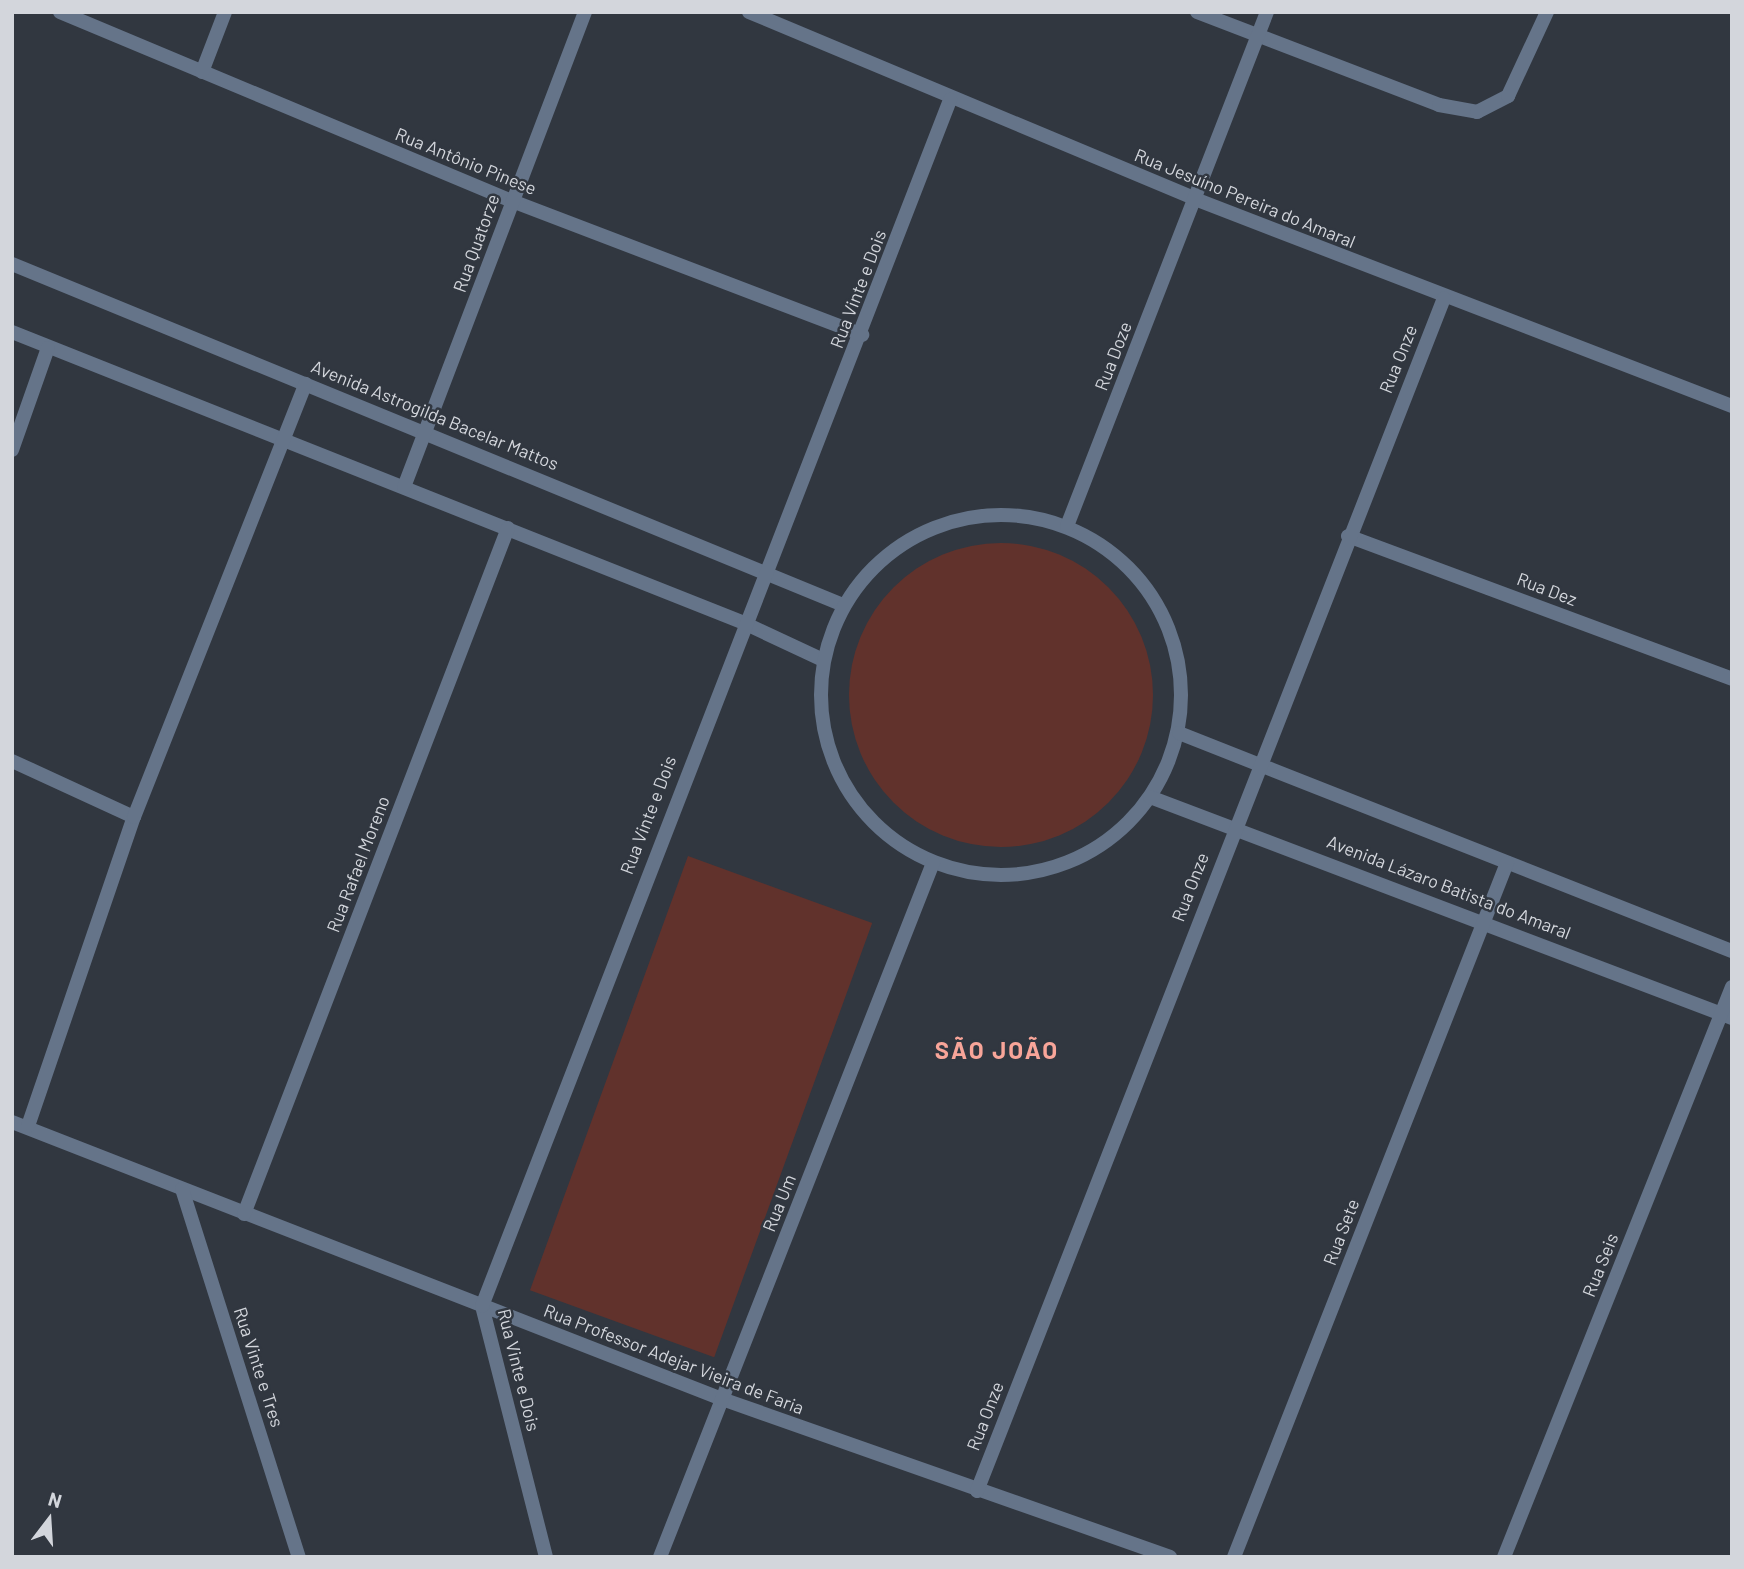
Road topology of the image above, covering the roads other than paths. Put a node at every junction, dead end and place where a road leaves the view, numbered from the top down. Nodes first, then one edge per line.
1 (60, 12) edge
2 (225, 12) edge
3 (585, 12) edge
4 (749, 12) edge
5 (1197, 12) edge
6 (1267, 12) edge
7 (1547, 12) edge
8 (779, 18) edge
9 (1258, 36) junction
10 (202, 72) junction
11 (950, 100) junction
12 (1195, 199) junction
13 (512, 201) junction
14 (12, 264) edge
15 (1444, 298) junction
16 (12, 332) edge
17 (862, 335) junction
18 (48, 348) junction
19 (305, 384) junction
20 (1732, 406) edge
21 (427, 431) junction
22 (282, 442) junction
23 (12, 450) edge
24 (404, 487) junction
25 (1067, 526) junction
26 (508, 528) junction
27 (1348, 536) junction
28 (767, 569) junction
29 (843, 605) junction
30 (744, 623) junction
31 (823, 660) junction
32 (1732, 679) edge
33 (1179, 733) junction
34 (12, 761) edge
35 (1257, 765) junction
36 (1150, 797) junction
37 (134, 817) junction
38 (1235, 825) junction
39 (933, 863) junction
40 (1507, 863) junction
41 (1483, 921) junction
42 (1732, 951) edge
43 (1732, 987) edge
44 (1727, 1016) edge
45 (12, 1122) edge
46 (28, 1126) junction
47 (182, 1189) junction
48 (244, 1214) junction
49 (482, 1306) junction
50 (722, 1399) junction
51 (977, 1491) junction
52 (299, 1557) edge
53 (546, 1557) edge
54 (660, 1557) edge
55 (1170, 1557) edge
56 (1234, 1557) edge
57 (1504, 1557) edge

1 - 10 street, Rua Antônio Pinese
2 - 10 street
3 - 13 street, Rua Quatorze
4 - 8 street, Rua Jesuíno Pereira do Amaral
5 - 9 street
6 - 9 street, Rua Doze
7 - 9 street
8 - 11 street, Rua Jesuíno Pereira do Amaral
9 - 12 street, Rua Doze
10 - 13 street, Rua Antônio Pinese
11 - 12 street, Rua Jesuíno Pereira do Amaral
11 - 17 street, Rua Vinte e Dois
12 - 15 street, Rua Jesuíno Pereira do Amaral
12 - 25 street, Rua Doze
13 - 17 street, Rua Antônio Pinese
13 - 21 street, Rua Quatorze
14 - 19 street, Avenida Astrogilda Bacelar Mattos
15 - 20 street, Rua Jesuíno Pereira do Amaral
15 - 27 street, Rua Onze
16 - 18 street
17 - 28 street, Rua Vinte e Dois
18 - 22 street
18 - 23 street
19 - 21 street, Avenida Astrogilda Bacelar Mattos
19 - 22 street
21 - 24 street, Rua Quatorze
21 - 28 street, Avenida Astrogilda Bacelar Mattos
22 - 24 street
22 - 37 street
24 - 26 street
25 - 29 street
25 - 33 street
26 - 30 street
26 - 48 street, Rua Rafael Moreno
27 - 32 street, Rua Dez
27 - 35 street, Rua Onze
28 - 29 street, Avenida Astrogilda Bacelar Mattos
28 - 30 street, Rua Vinte e Dois
29 - 31 street
30 - 31 street
30 - 49 street, Rua Vinte e Dois
31 - 39 street
33 - 35 street
33 - 36 street
34 - 37 street
35 - 38 street, Rua Onze
35 - 40 street
36 - 38 street, Avenida Lázaro Batista do Amaral
36 - 39 street
37 - 46 street
38 - 41 street, Avenida Lázaro Batista do Amaral
38 - 51 street, Rua Onze
39 - 50 street, Rua Um
40 - 41 street, Rua Sete
40 - 42 street
41 - 44 street, Avenida Lázaro Batista do Amaral
41 - 56 street, Rua Sete
43 - 44 street, Rua Seis
44 - 57 street, Rua Seis
45 - 46 street, Rua Professor Adejar Vieira de Faria
46 - 47 street, Rua Professor Adejar Vieira de Faria
47 - 48 street, Rua Professor Adejar Vieira de Faria
47 - 52 street, Rua Vinte e Tres
48 - 49 street, Rua Professor Adejar Vieira de Faria
49 - 50 street, Rua Professor Adejar Vieira de Faria
49 - 53 street, Rua Vinte e Dois
50 - 51 street, Rua Professor Adejar Vieira de Faria
50 - 54 street, Rua Um
51 - 55 street, Rua Professor Adejar Vieira de Faria

